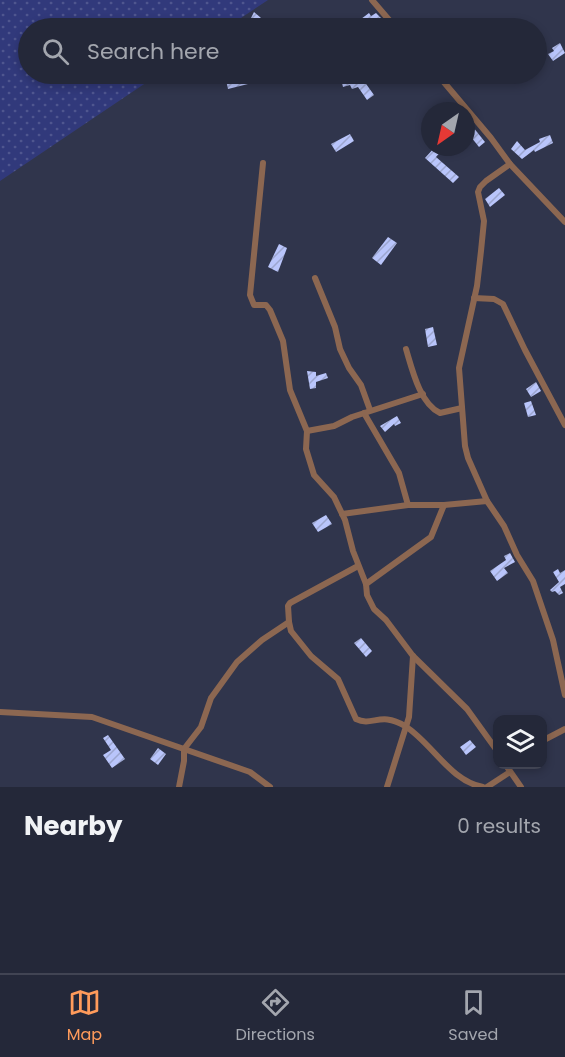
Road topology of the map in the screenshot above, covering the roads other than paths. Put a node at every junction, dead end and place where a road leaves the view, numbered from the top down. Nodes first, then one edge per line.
1 (372, 0) edge
2 (387, 18) edge
3 (445, 84) edge
4 (263, 163) dead end
5 (510, 164) junction
6 (565, 222) edge
7 (315, 278) dead end
8 (474, 298) junction
9 (406, 350) dead end
10 (423, 393) junction
11 (462, 408) junction
12 (367, 412) junction
13 (565, 425) edge
14 (307, 431) junction
15 (487, 501) junction
16 (408, 505) junction
17 (444, 505) junction
18 (342, 514) junction
19 (358, 566) junction
20 (366, 585) junction
21 (289, 622) junction
22 (413, 656) junction
23 (565, 695) edge
24 (0, 712) edge
25 (406, 727) junction
26 (565, 729) edge
27 (547, 739) edge
28 (493, 745) edge
29 (184, 749) junction
30 (506, 769) edge
31 (508, 769) edge
32 (179, 787) edge
33 (270, 787) edge
34 (387, 787) edge
35 (485, 787) edge
36 (522, 787) edge

1 - 2 street
3 - 5 street
4 - 14 street
5 - 6 street
5 - 8 street
7 - 12 street
8 - 11 street
8 - 13 street
9 - 10 street
10 - 11 street
10 - 12 street
11 - 15 street
12 - 14 street
12 - 16 street
14 - 18 street
15 - 17 street
15 - 23 street
16 - 17 street
16 - 18 street
17 - 20 street
18 - 19 street
19 - 20 street
19 - 21 street
20 - 22 street
21 - 25 street
21 - 29 street
22 - 25 street
22 - 28 street
24 - 29 street
25 - 34 street
25 - 35 street
26 - 27 street
29 - 32 street
29 - 33 street
30 - 35 street
31 - 36 street

